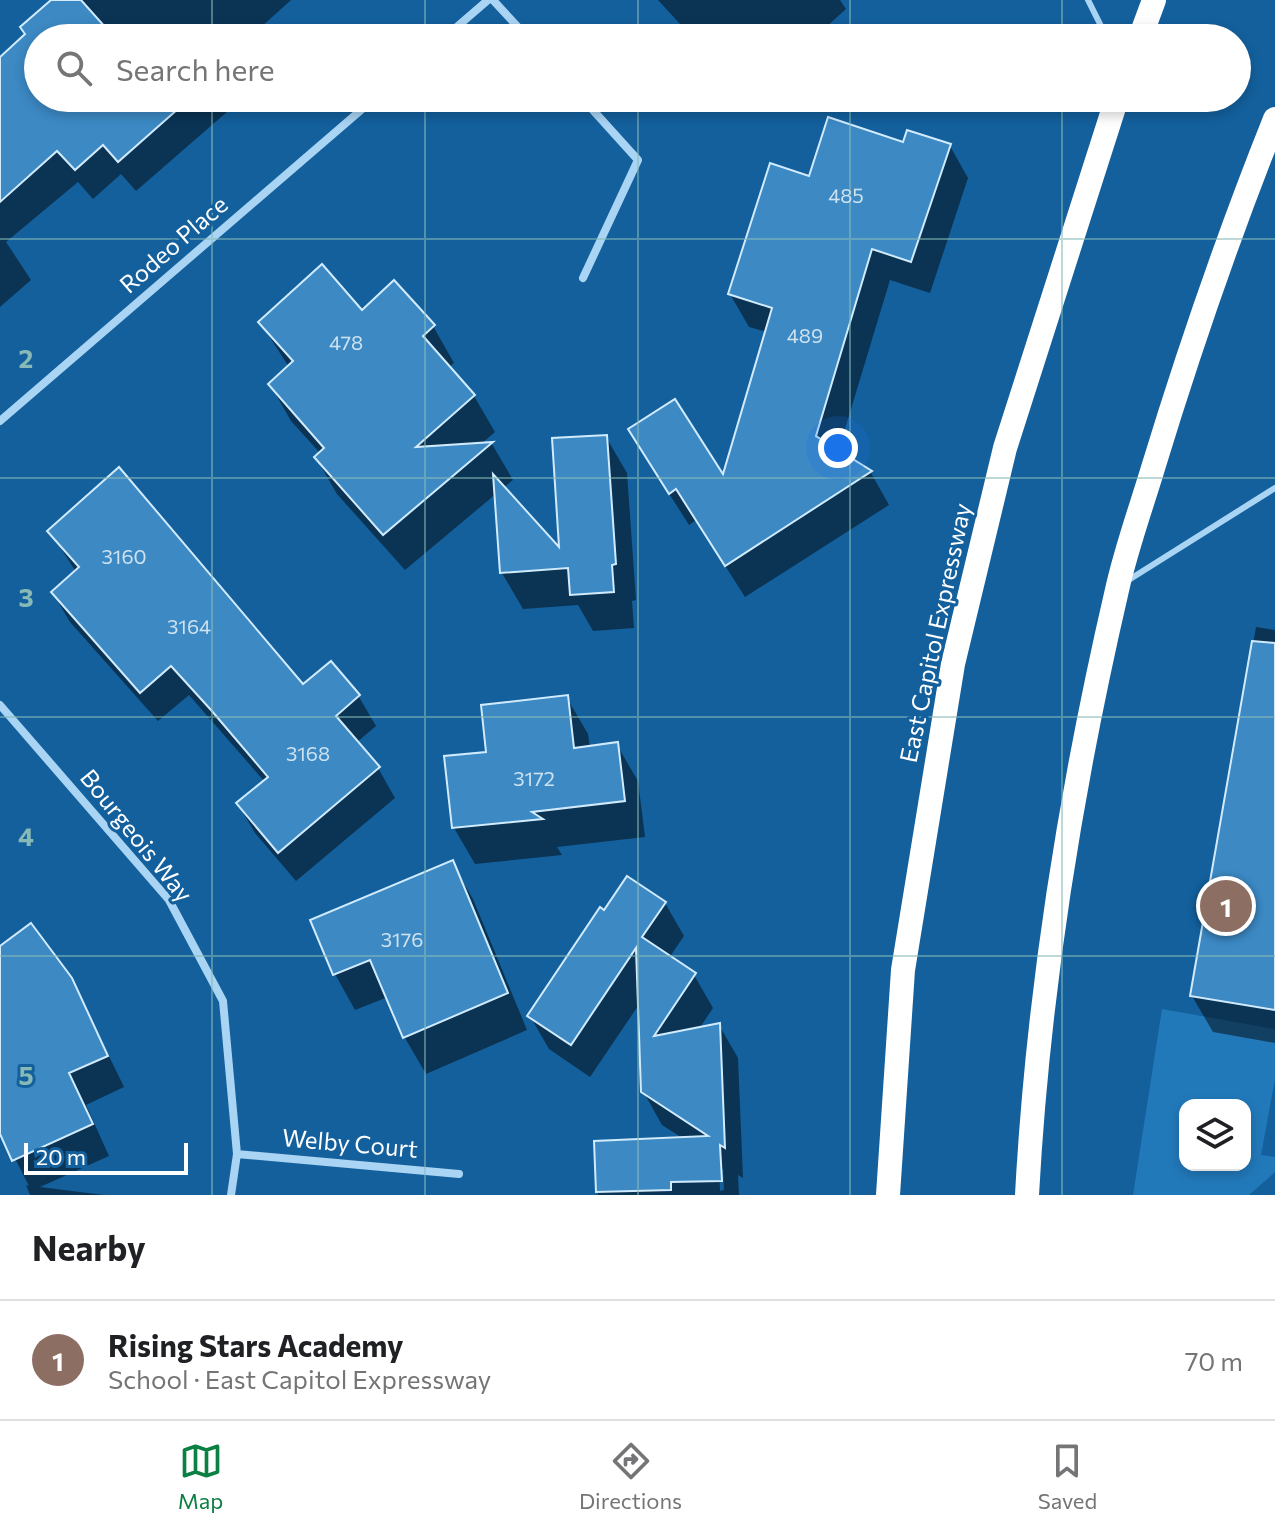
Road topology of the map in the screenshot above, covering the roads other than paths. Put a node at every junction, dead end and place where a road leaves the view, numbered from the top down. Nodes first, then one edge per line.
1 (491, 0) edge
2 (1088, 0) edge
3 (1154, 0) edge
4 (461, 24) edge
5 (514, 24) edge
6 (1100, 24) edge
7 (1145, 24) edge
8 (359, 112) edge
9 (595, 112) edge
10 (1113, 112) edge
11 (1275, 119) edge
12 (583, 278) dead end
13 (0, 421) edge
14 (1275, 488) edge
15 (1117, 588) junction
16 (0, 705) edge
17 (237, 1154) junction
18 (459, 1174) dead end
19 (231, 1195) edge
20 (888, 1195) edge
21 (1027, 1195) edge

1 - 4 street
1 - 5 street
2 - 6 lane
3 - 7 highway
8 - 13 street, Rodeo Place
9 - 12 street
10 - 20 highway, East Capitol Expressway
11 - 15 highway
14 - 15 lane
15 - 21 highway
16 - 17 street, Bourgeois Way
17 - 18 street, Welby Court
17 - 19 street, Bourgeois Way

